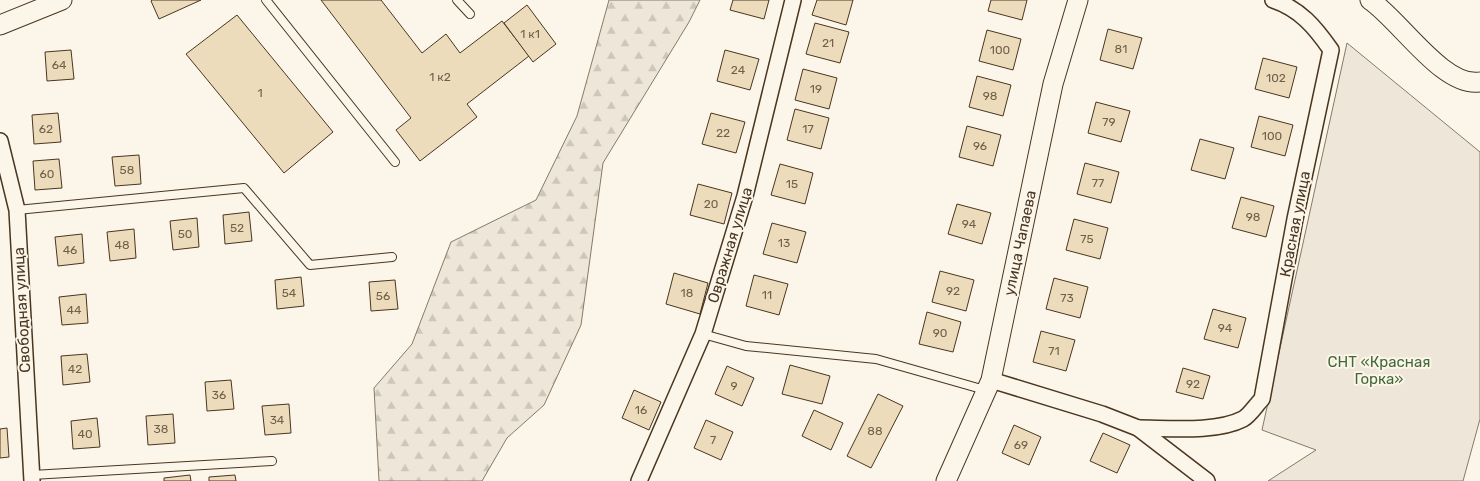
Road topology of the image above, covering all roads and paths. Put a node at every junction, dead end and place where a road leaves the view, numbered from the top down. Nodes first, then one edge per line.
1 (62, 0) edge
2 (266, 0) edge
3 (457, 0) edge
4 (793, 0) edge
5 (1078, 0) edge
6 (1273, 0) edge
7 (1370, 0) edge
8 (470, 14) dead end
9 (0, 25) edge
10 (1480, 82) edge
11 (0, 141) edge
12 (395, 162) dead end
13 (17, 210) junction
14 (392, 257) dead end
15 (703, 334) junction
16 (989, 385) junction
17 (1138, 428) junction
18 (272, 461) dead end
19 (32, 478) edge
20 (639, 481) edge
21 (946, 481) edge
22 (1207, 481) edge

1 - 9 street
2 - 12 lane
3 - 8 lane
4 - 15 street, Овражная улица
5 - 16 street, улица Чапаева
6 - 17 street, Красная улица
7 - 10 street
11 - 13 street, Свободная улица
13 - 14 lane
13 - 19 street, Свободная улица
15 - 16 lane
15 - 20 street, Овражная улица
16 - 17 street
16 - 21 street, улица Чапаева
17 - 22 street
18 - 19 lane

